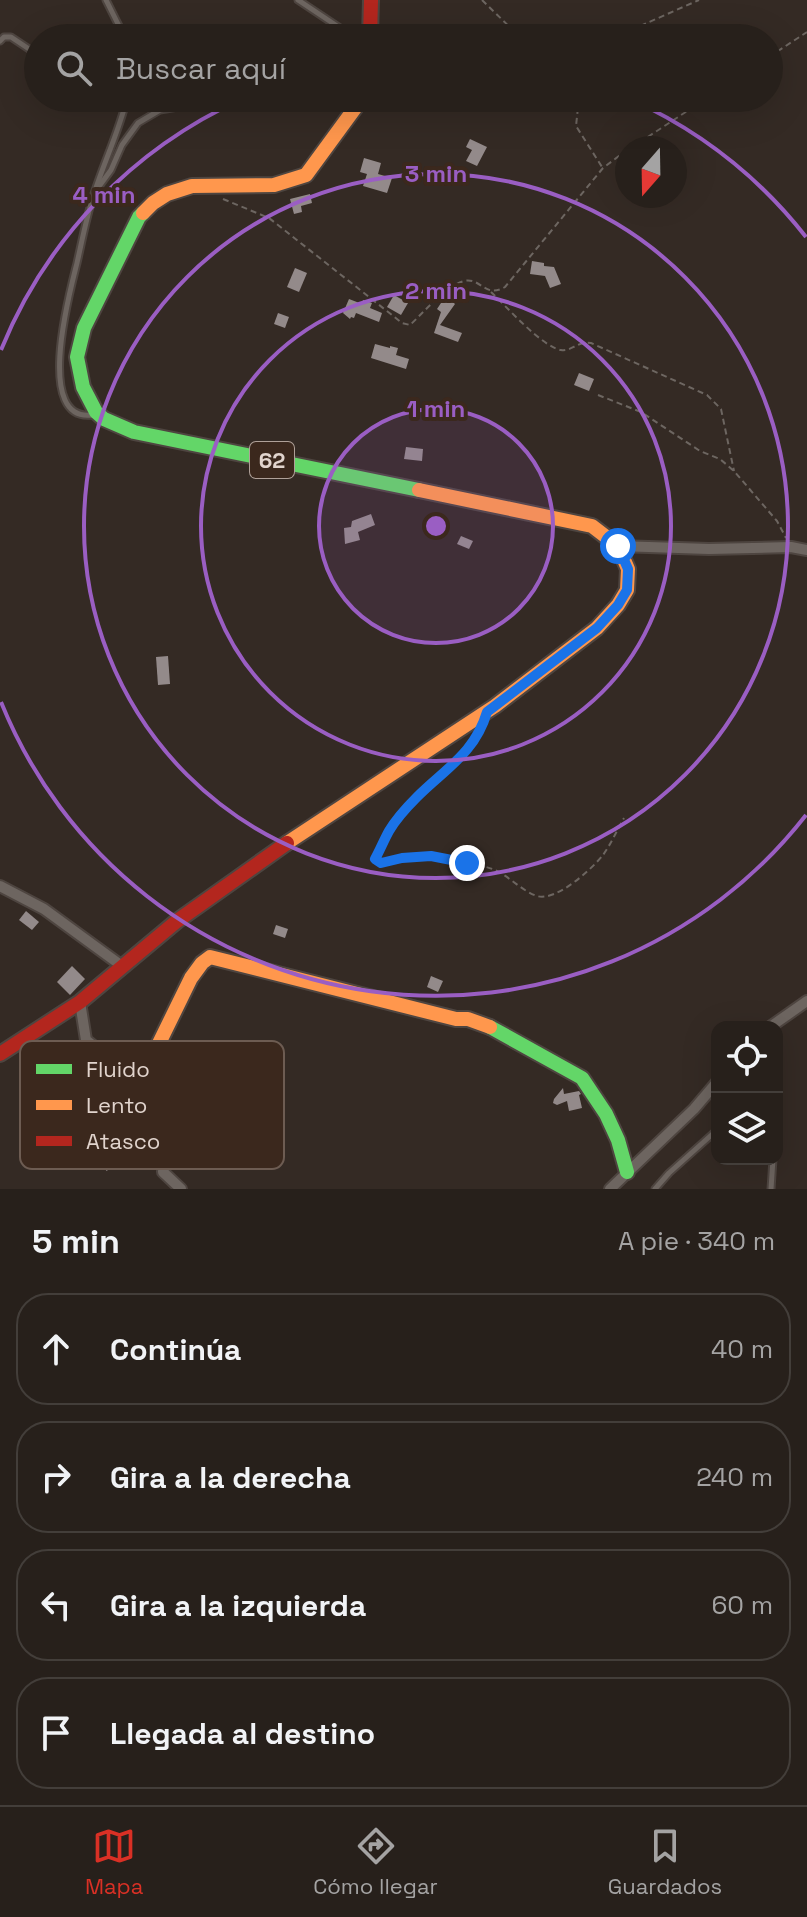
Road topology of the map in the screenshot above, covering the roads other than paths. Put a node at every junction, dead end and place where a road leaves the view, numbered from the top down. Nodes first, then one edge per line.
1 (106, 0) edge
2 (298, 0) edge
3 (371, 0) edge
4 (118, 24) edge
5 (334, 24) edge
6 (370, 24) edge
7 (0, 41) edge
8 (24, 46) edge
9 (122, 112) edge
10 (157, 112) edge
11 (352, 112) edge
12 (92, 199) junction
13 (96, 412) junction
14 (618, 546) junction
15 (807, 550) edge
16 (0, 886) edge
17 (122, 966) junction
18 (807, 1001) edge
19 (80, 1002) junction
20 (779, 1021) edge
21 (87, 1041) edge
22 (160, 1041) edge
23 (0, 1054) edge
24 (711, 1089) edge
25 (711, 1135) edge
26 (773, 1165) edge
27 (163, 1169) edge
28 (627, 1172) junction
29 (181, 1189) edge
30 (610, 1189) edge
31 (655, 1189) edge
32 (771, 1189) edge

1 - 4 lane
2 - 5 lane
3 - 6 main road
7 - 8 lane
9 - 12 lane
10 - 12 lane
11 - 13 main road
12 - 13 lane
13 - 14 main road, 62
14 - 15 street
14 - 17 main road
16 - 17 street
17 - 19 main road
18 - 20 street
19 - 21 street
19 - 23 main road
22 - 28 main road
24 - 28 street
25 - 31 lane
26 - 32 lane
27 - 29 street
28 - 30 street

